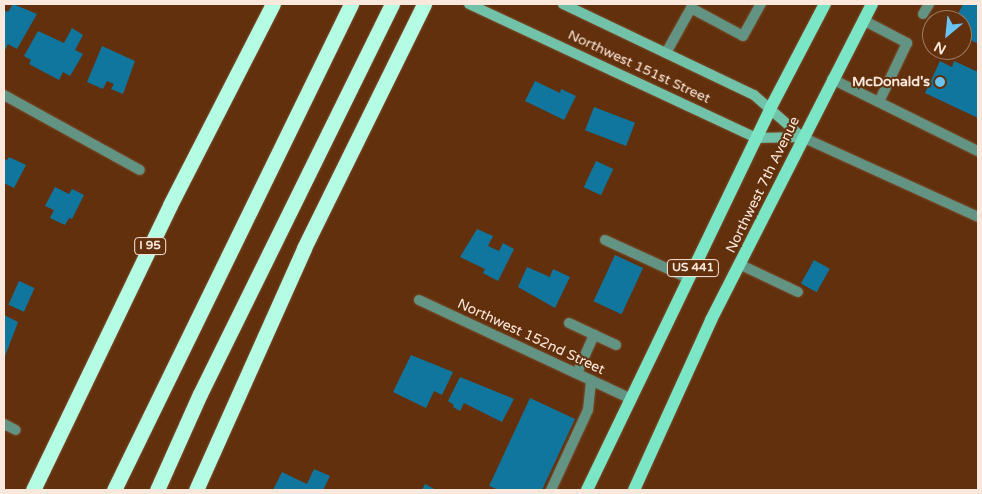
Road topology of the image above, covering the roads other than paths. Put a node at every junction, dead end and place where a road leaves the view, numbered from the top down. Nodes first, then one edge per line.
1 (273, 4) edge
2 (392, 4) edge
3 (469, 4) edge
4 (563, 4) edge
5 (759, 4) edge
6 (825, 4) edge
7 (872, 4) edge
8 (345, 6) edge
9 (692, 6) edge
10 (422, 9) edge
11 (863, 20) junction
12 (666, 53) junction
13 (832, 79) junction
14 (4, 95) edge
15 (879, 102) junction
16 (770, 109) junction
17 (802, 136) junction
18 (756, 138) junction
19 (978, 151) edge
20 (140, 170) dead end
21 (978, 217) edge
22 (605, 240) dead end
23 (741, 265) junction
24 (688, 278) junction
25 (798, 292) dead end
26 (419, 300) dead end
27 (569, 323) dead end
28 (594, 335) junction
29 (616, 346) dead end
30 (577, 373) junction
31 (591, 380) junction
32 (631, 399) junction
33 (4, 424) edge
34 (16, 430) dead end
35 (595, 474) junction
36 (33, 490) edge
37 (105, 490) edge
38 (114, 490) edge
39 (157, 490) edge
40 (196, 490) edge
41 (550, 490) edge
42 (587, 490) edge
43 (594, 490) edge
44 (634, 490) edge

1 - 36 highway, I 95
2 - 39 highway
3 - 18 street, Northwest 151st Street
4 - 12 street, Northwest 151st Street
5 - 9 street
6 - 16 main road, Northwest 7th Avenue / US 441
7 - 11 main road, Northwest 7th Avenue / US 441
8 - 37 highway
8 - 38 highway
9 - 12 street
10 - 40 highway
11 - 13 main road, Northwest 7th Avenue / US 441
11 - 15 street
12 - 16 street, Northwest 151st Street
13 - 15 street
13 - 17 main road, Northwest 7th Avenue / US 441
14 - 20 street
15 - 19 street
16 - 17 street, Northwest 151st Street
16 - 18 main road, Northwest 7th Avenue / US 441
17 - 18 street, Northwest 151st Street
17 - 21 street, Northwest 151st Street
17 - 23 main road, Northwest 7th Avenue / US 441
18 - 24 main road, Northwest 7th Avenue / US 441
22 - 24 street
23 - 25 street
23 - 44 main road, Northwest 7th Avenue / US 441
24 - 32 main road, Northwest 7th Avenue / US 441
26 - 30 street, Northwest 152nd Street
27 - 28 street
28 - 29 street
28 - 30 street
30 - 31 street, Northwest 152nd Street
31 - 32 street, Northwest 152nd Street
31 - 41 street
32 - 35 main road, Northwest 7th Avenue / US 441
33 - 34 street
35 - 42 main road, Northwest 7th Avenue / US 441
35 - 43 main road

